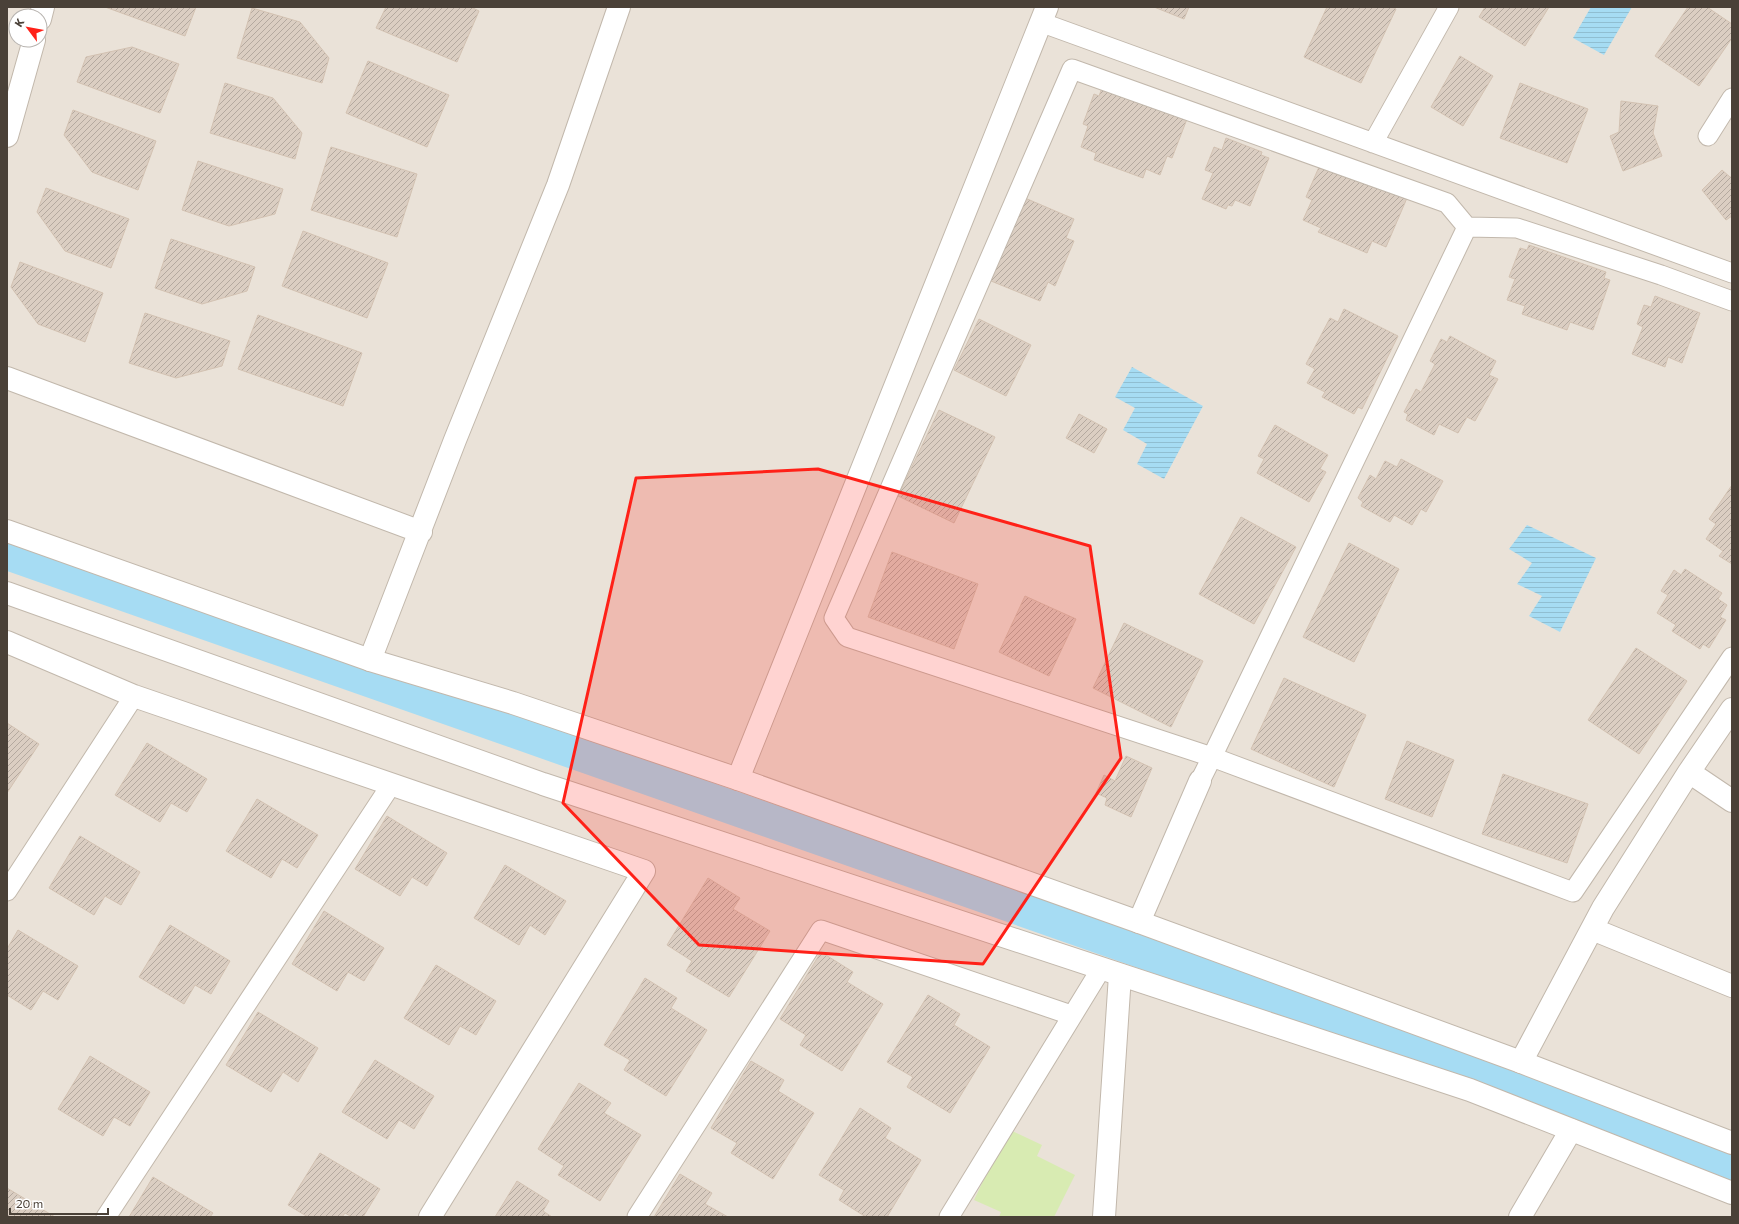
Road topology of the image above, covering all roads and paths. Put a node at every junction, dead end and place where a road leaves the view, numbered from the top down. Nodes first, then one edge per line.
1 (619, 7) edge
2 (1449, 7) edge
3 (1043, 15) edge
4 (32, 48) edge
5 (1732, 98) edge
6 (7, 136) edge
7 (1708, 136) dead end
8 (1373, 143) junction
9 (1467, 227) junction
10 (1732, 273) edge
11 (1732, 301) edge
12 (7, 378) edge
13 (7, 531) edge
14 (421, 532) junction
15 (7, 593) edge
16 (7, 642) edge
17 (1732, 657) edge
18 (370, 660) junction
19 (134, 696) junction
20 (1732, 709) edge
21 (1212, 757) junction
22 (1689, 772) junction
23 (738, 779) junction
24 (1200, 781) joint
25 (391, 785) junction
26 (1732, 801) edge
27 (7, 891) edge
28 (1139, 922) junction
29 (1592, 929) junction
30 (1110, 972) junction
31 (1732, 986) edge
32 (1071, 1015) junction
33 (1521, 1062) junction
34 (1571, 1130) junction
35 (1732, 1143) edge
36 (1732, 1193) edge
37 (106, 1217) edge
38 (430, 1217) edge
39 (637, 1217) edge
40 (949, 1217) edge
41 (1104, 1217) edge
42 (1520, 1217) edge

1 - 14 street
2 - 8 lane
3 - 8 lane
3 - 23 street
4 - 6 street
5 - 7 lane
8 - 10 lane
9 - 11 lane
9 - 21 lane
9 - 21 lane
12 - 14 street
13 - 18 street
14 - 18 street
15 - 30 street
16 - 19 street
17 - 21 lane
18 - 23 street
19 - 25 street
19 - 27 lane
20 - 22 street
21 - 24 lane
22 - 26 street
22 - 29 street
23 - 28 street
24 - 28 street
25 - 37 lane
25 - 38 street
28 - 33 street
29 - 31 street
29 - 33 street
30 - 32 lane
30 - 34 street
30 - 41 street
32 - 39 lane
32 - 40 lane
33 - 35 street
34 - 36 street
34 - 42 street

